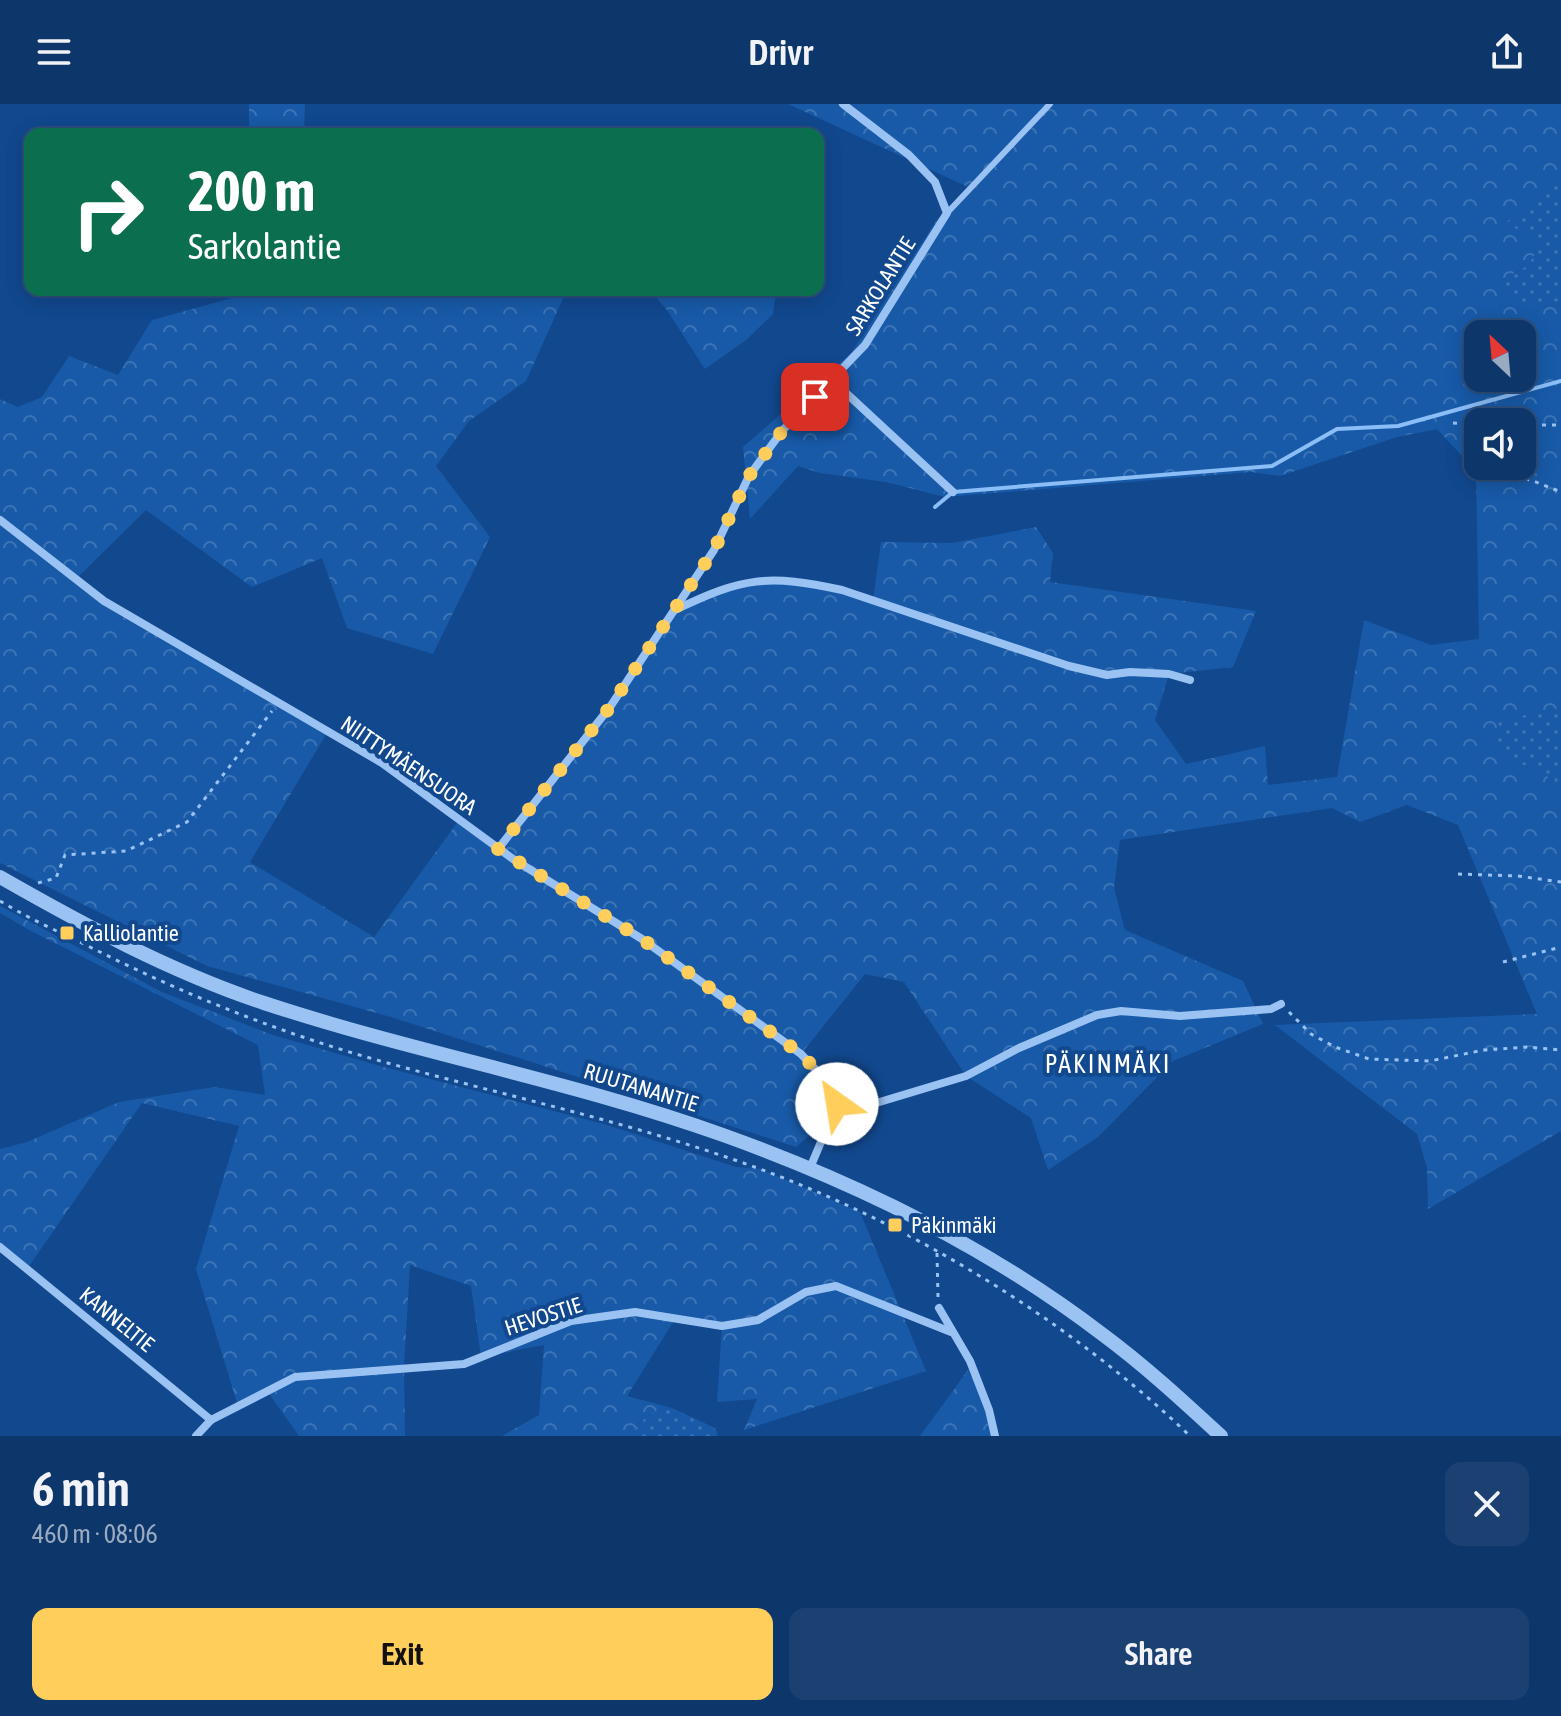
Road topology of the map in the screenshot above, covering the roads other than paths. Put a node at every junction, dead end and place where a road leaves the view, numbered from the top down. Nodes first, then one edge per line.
1 (843, 104) edge
2 (1050, 104) edge
3 (947, 213) junction
4 (832, 380) junction
5 (953, 492) dead end
6 (0, 520) edge
7 (674, 610) junction
8 (1190, 680) dead end
9 (498, 849) junction
10 (0, 877) edge
11 (1281, 1004) road end
12 (833, 1116) junction
13 (810, 1168) junction
14 (0, 1247) edge
15 (939, 1308) road end
16 (951, 1332) junction
17 (211, 1420) junction
18 (196, 1436) edge
19 (995, 1436) edge
20 (1221, 1436) edge

1 - 3 street
2 - 3 lane
3 - 4 street, SARKOLANTIE
4 - 5 street
4 - 7 street, SARKOLANTIE
6 - 9 street, NIITTYMÄENSUORA
7 - 8 street
7 - 9 street, SARKOLANTIE
9 - 12 street, NIITTYMÄENSUORA
10 - 13 street, RUUTANANTIE
11 - 12 street
12 - 13 street
13 - 20 street, RUUTANANTIE
14 - 17 street, KANNELTIE
15 - 16 street
16 - 17 street, HEVOSTIE
16 - 19 street
17 - 18 street, HEVOSTIE

